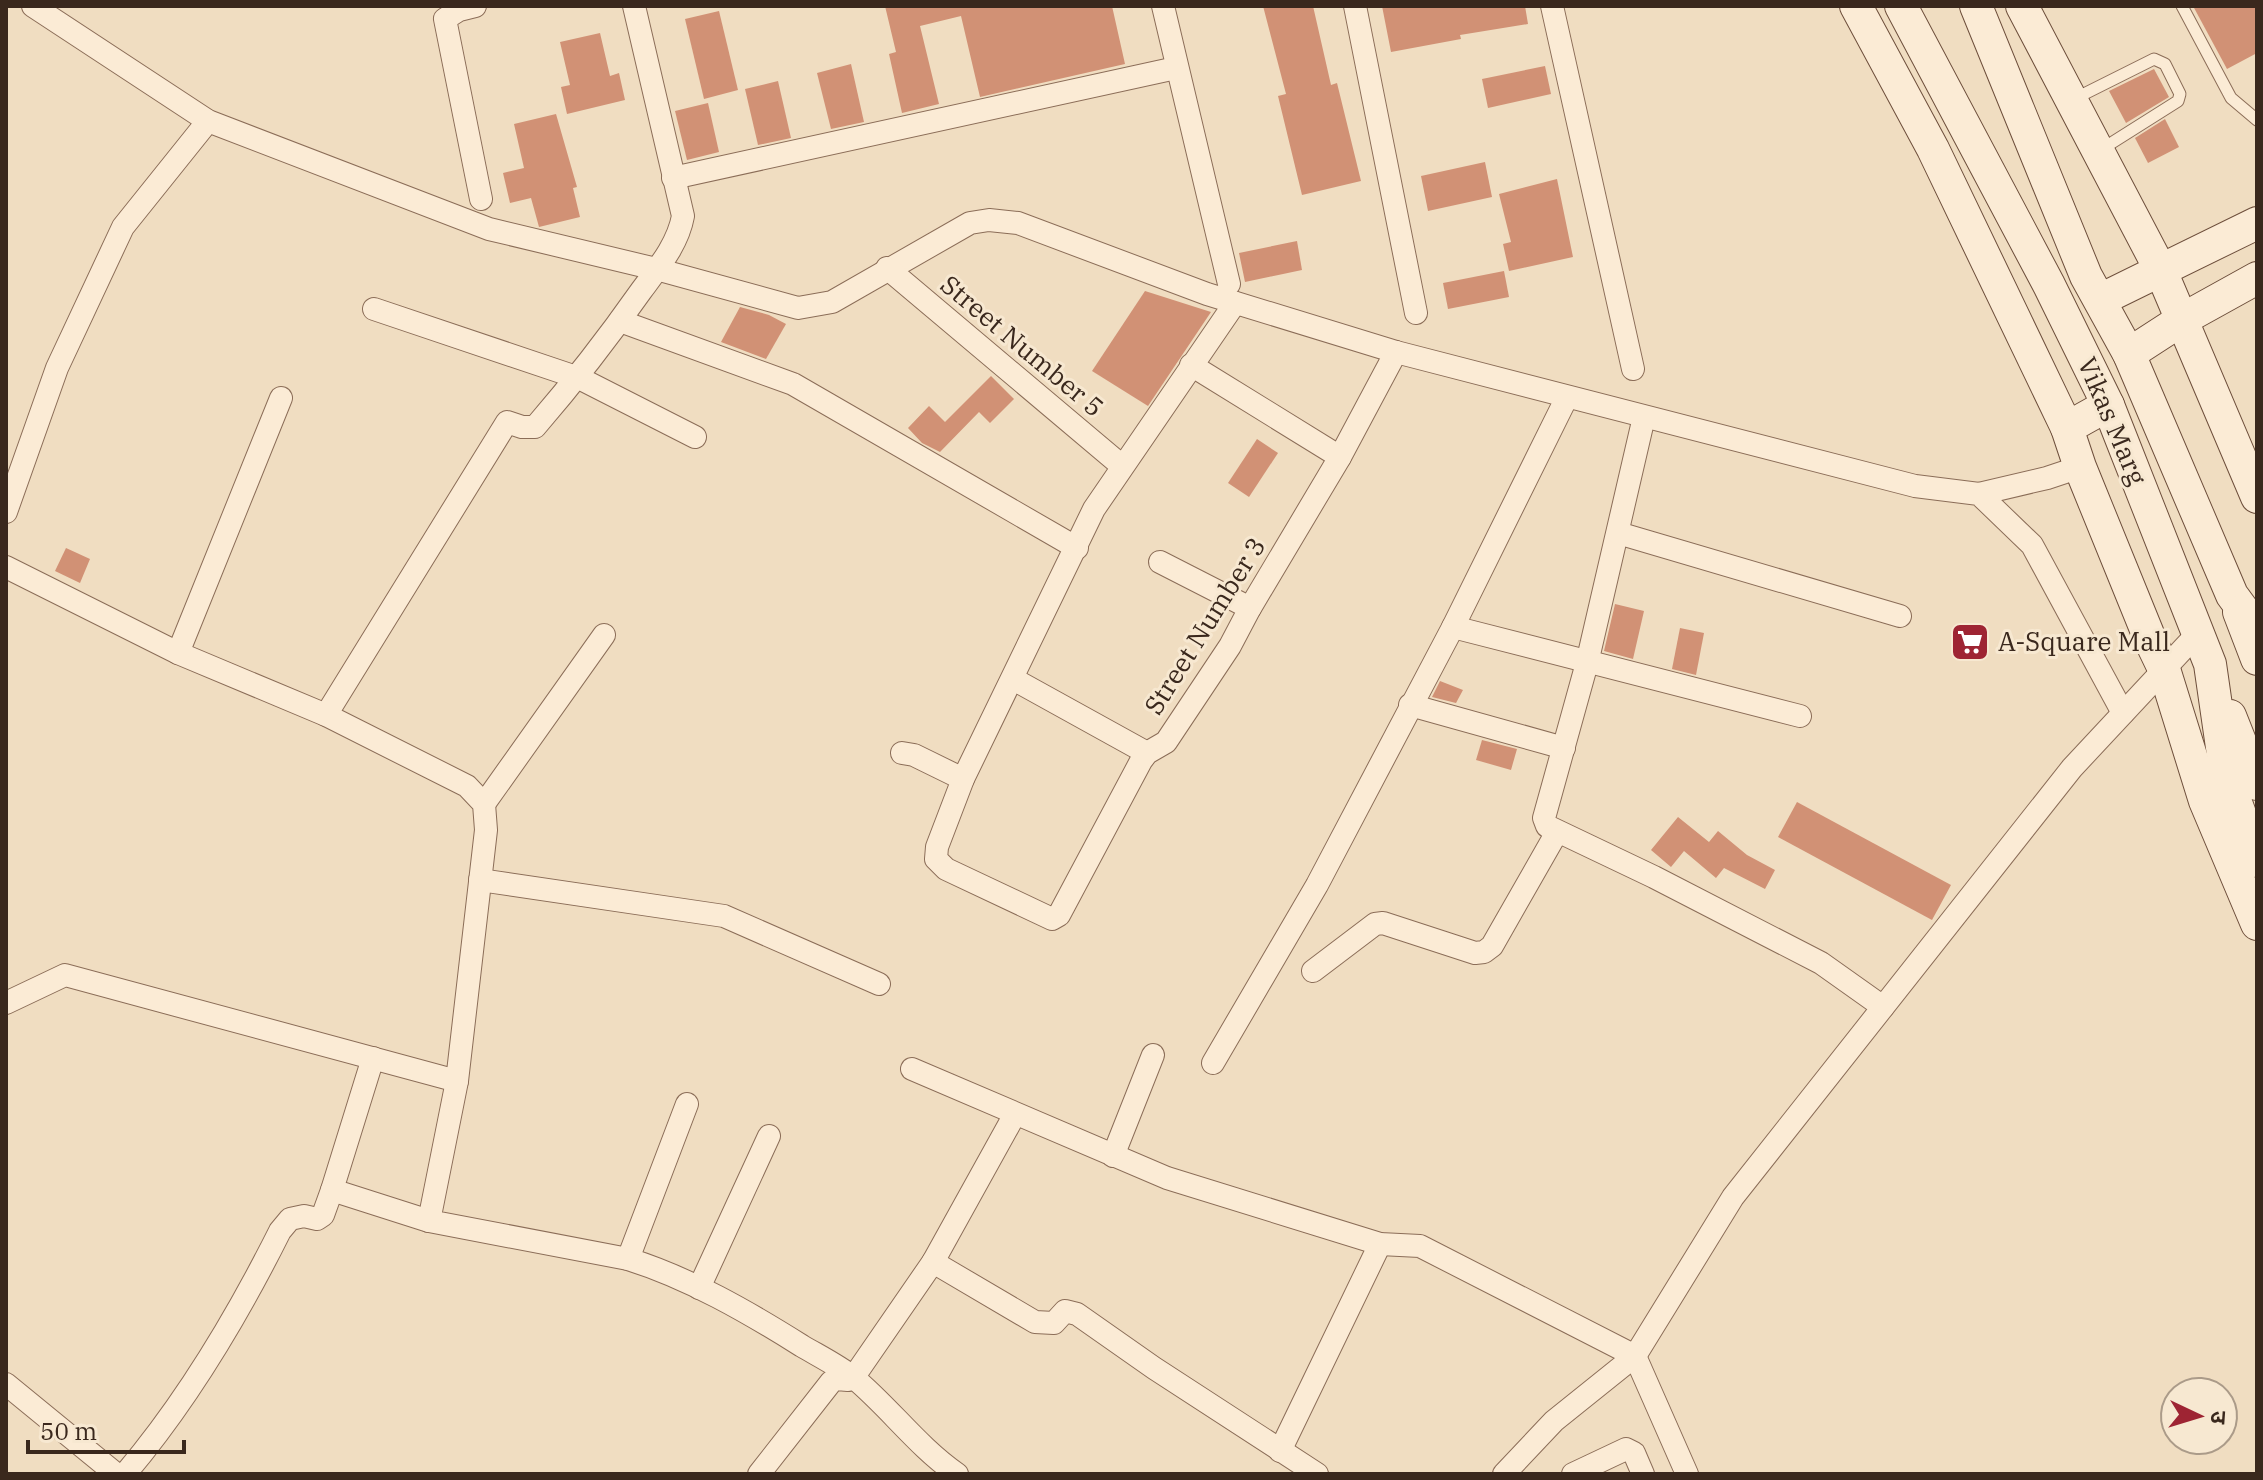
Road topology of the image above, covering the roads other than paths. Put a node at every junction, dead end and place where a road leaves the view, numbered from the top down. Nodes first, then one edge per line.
1 (33, 6) edge
2 (475, 6) edge
3 (634, 6) edge
4 (1163, 6) edge
5 (1355, 6) edge
6 (1552, 6) edge
7 (1856, 6) edge
8 (1901, 6) edge
9 (1953, 6) edge
10 (2022, 6) edge
11 (2182, 6) edge
12 (1983, 20) edge
13 (1176, 68) junction
14 (2072, 101) junction
15 (2257, 120) edge
16 (208, 121) junction
17 (2098, 151) junction
18 (673, 178) junction
19 (481, 199) dead end
20 (2257, 223) edge
21 (887, 268) junction
22 (656, 269) junction
23 (2161, 271) junction
24 (2257, 278) edge
25 (1232, 294) junction
26 (2100, 300) junction
27 (374, 309) dead end
28 (1416, 313) dead end
29 (2183, 319) junction
30 (620, 321) junction
31 (1396, 352) junction
32 (2129, 354) junction
33 (1191, 365) junction
34 (1633, 369) dead end
35 (579, 378) junction
36 (1567, 397) junction
37 (281, 398) dead end
38 (2108, 405) junction
39 (1644, 417) junction
40 (2067, 428) junction
41 (695, 437) dead end
42 (1340, 457) junction
43 (1122, 466) junction
44 (2080, 467) junction
45 (1979, 494) junction
46 (2257, 497) edge
47 (6, 512) edge
48 (1618, 533) junction
49 (1077, 548) junction
50 (1160, 562) dead end
51 (6, 567) edge
52 (2232, 595) junction
53 (1250, 608) junction
54 (1900, 616) dead end
55 (1453, 627) junction
56 (2257, 629) edge
57 (2198, 633) junction
58 (604, 635) dead end
59 (178, 653) junction
60 (2257, 659) edge
61 (1587, 663) junction
62 (2210, 664) junction
63 (2164, 669) junction
64 (1013, 679) junction
65 (1410, 705) junction
66 (2123, 713) junction
67 (326, 715) junction
68 (1800, 716) dead end
69 (1564, 748) junction
70 (902, 753) dead end
71 (1147, 753) junction
72 (963, 779) junction
73 (2257, 784) edge
74 (484, 804) junction
75 (1557, 832) junction
76 (2257, 861) edge
77 (480, 880) junction
78 (2257, 924) edge
79 (1313, 971) dead end
80 (879, 984) dead end
81 (6, 1003) edge
82 (1883, 1007) junction
83 (1153, 1055) dead end
84 (373, 1058) junction
85 (1213, 1063) dead end
86 (912, 1069) dead end
87 (457, 1081) junction
88 (687, 1104) dead end
89 (1015, 1114) junction
90 (769, 1136) dead end
91 (1113, 1156) junction
92 (332, 1190) junction
93 (429, 1221) junction
94 (1380, 1244) junction
95 (628, 1259) junction
96 (933, 1262) junction
97 (699, 1288) junction
98 (1635, 1356) junction
99 (853, 1378) junction
100 (6, 1384) edge
101 (1280, 1451) junction
102 (1578, 1473) edge
103 (116, 1474) edge
104 (125, 1474) edge
105 (759, 1474) edge
106 (957, 1474) edge
107 (1317, 1474) edge
108 (1504, 1474) edge
109 (1643, 1474) edge
110 (1687, 1474) edge

1 - 16 street
2 - 19 street
3 - 18 street
4 - 13 street
5 - 28 street
6 - 34 street
7 - 40 street
8 - 38 street, Vikas Marg
9 - 12 street
10 - 14 street
11 - 15 lane
12 - 26 street, Vikas Marg
13 - 18 street
13 - 25 street
14 - 17 street
14 - 17 lane
16 - 22 street
16 - 47 street
17 - 23 street
18 - 22 street
20 - 23 street
21 - 22 street
21 - 25 street
21 - 43 street, Street Number 5
22 - 30 street
23 - 26 street
23 - 29 street
24 - 29 street
25 - 31 street
25 - 33 street
26 - 32 street, Vikas Marg
27 - 35 street
29 - 32 street
29 - 46 street
30 - 35 street
30 - 49 street
31 - 36 street
31 - 42 street, Street Number 3
32 - 52 street, Vikas Marg
33 - 42 street
33 - 43 street
35 - 41 street
35 - 67 street
36 - 39 street
36 - 55 street
37 - 59 street
38 - 40 street
38 - 57 street, Vikas Marg
39 - 45 street
39 - 48 street
40 - 44 street
42 - 53 street, Street Number 3
43 - 49 street
44 - 45 street
44 - 63 street
45 - 66 street
48 - 54 street
48 - 61 street
49 - 64 street
50 - 53 street
51 - 59 street
52 - 56 street, Vikas Marg
52 - 60 street
53 - 71 street, Street Number 3
55 - 61 street
55 - 65 street
57 - 62 street, Vikas Marg
57 - 63 street
58 - 74 street
59 - 67 street
61 - 68 street
61 - 69 street
62 - 73 street
62 - 76 street, Vikas Marg
63 - 66 street
63 - 78 street
64 - 71 street
64 - 72 street
65 - 69 street
65 - 85 street
66 - 82 street
67 - 74 street
69 - 75 street
70 - 72 street
71 - 72 street, Street Number 3
74 - 77 street
75 - 79 street
75 - 82 street
77 - 80 street
77 - 87 street
81 - 84 street
82 - 98 street
83 - 91 street
84 - 87 street
84 - 92 street
86 - 89 street
87 - 93 street
88 - 95 street
89 - 91 street
89 - 96 street
90 - 97 street
91 - 94 street
92 - 93 street
92 - 104 street
93 - 95 street
94 - 98 street
94 - 101 street
95 - 97 street
96 - 99 street
96 - 101 street
97 - 99 street
98 - 108 street
98 - 110 street
99 - 105 street
99 - 106 street
100 - 103 street
101 - 107 street
102 - 109 street

